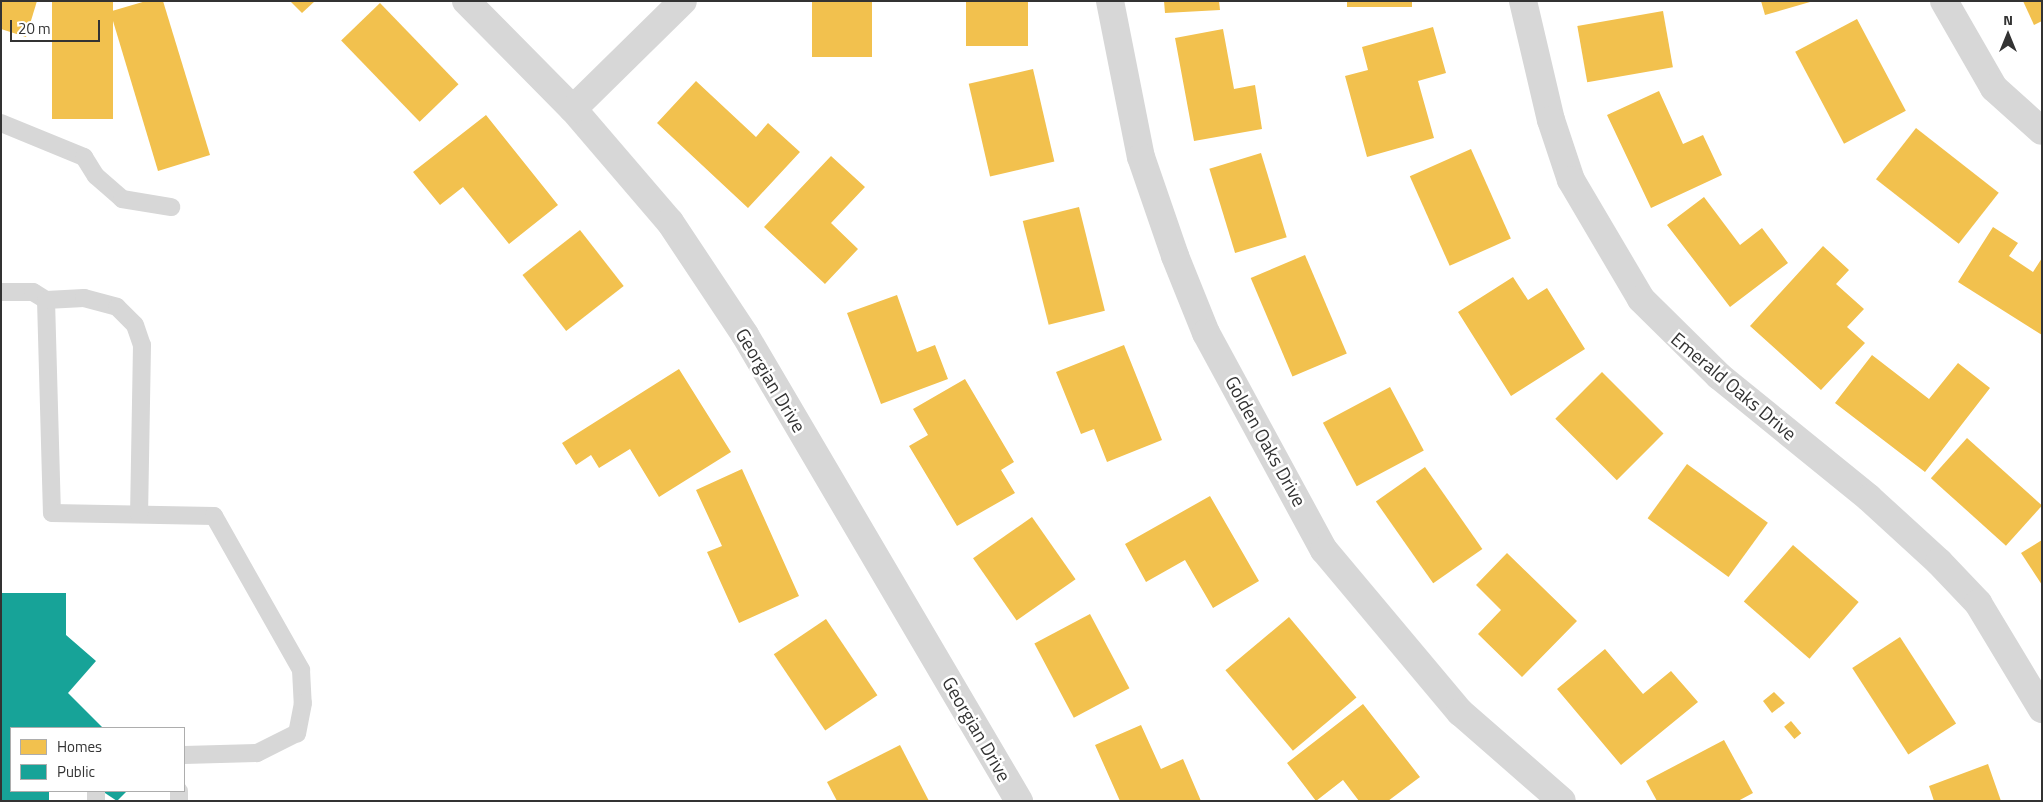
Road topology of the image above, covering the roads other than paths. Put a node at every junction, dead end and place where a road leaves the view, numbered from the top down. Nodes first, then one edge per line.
1 (466, 1) edge
2 (683, 1) edge
3 (1110, 1) edge
4 (1523, 1) edge
5 (1944, 1) edge
6 (573, 109) junction
7 (1, 123) edge
8 (2042, 131) edge
9 (171, 207) dead end
10 (1, 292) edge
11 (46, 300) junction
12 (139, 514) junction
13 (2042, 709) edge
14 (185, 755) edge
15 (1019, 801) edge
16 (1562, 801) edge

1 - 6 street, Georgian Drive
2 - 6 street
3 - 16 street, Golden Oaks Drive
4 - 13 street, Emerald Oaks Drive
5 - 8 street
6 - 15 street, Georgian Drive
7 - 9 lane
10 - 11 lane
11 - 12 lane
11 - 12 lane
12 - 14 lane

